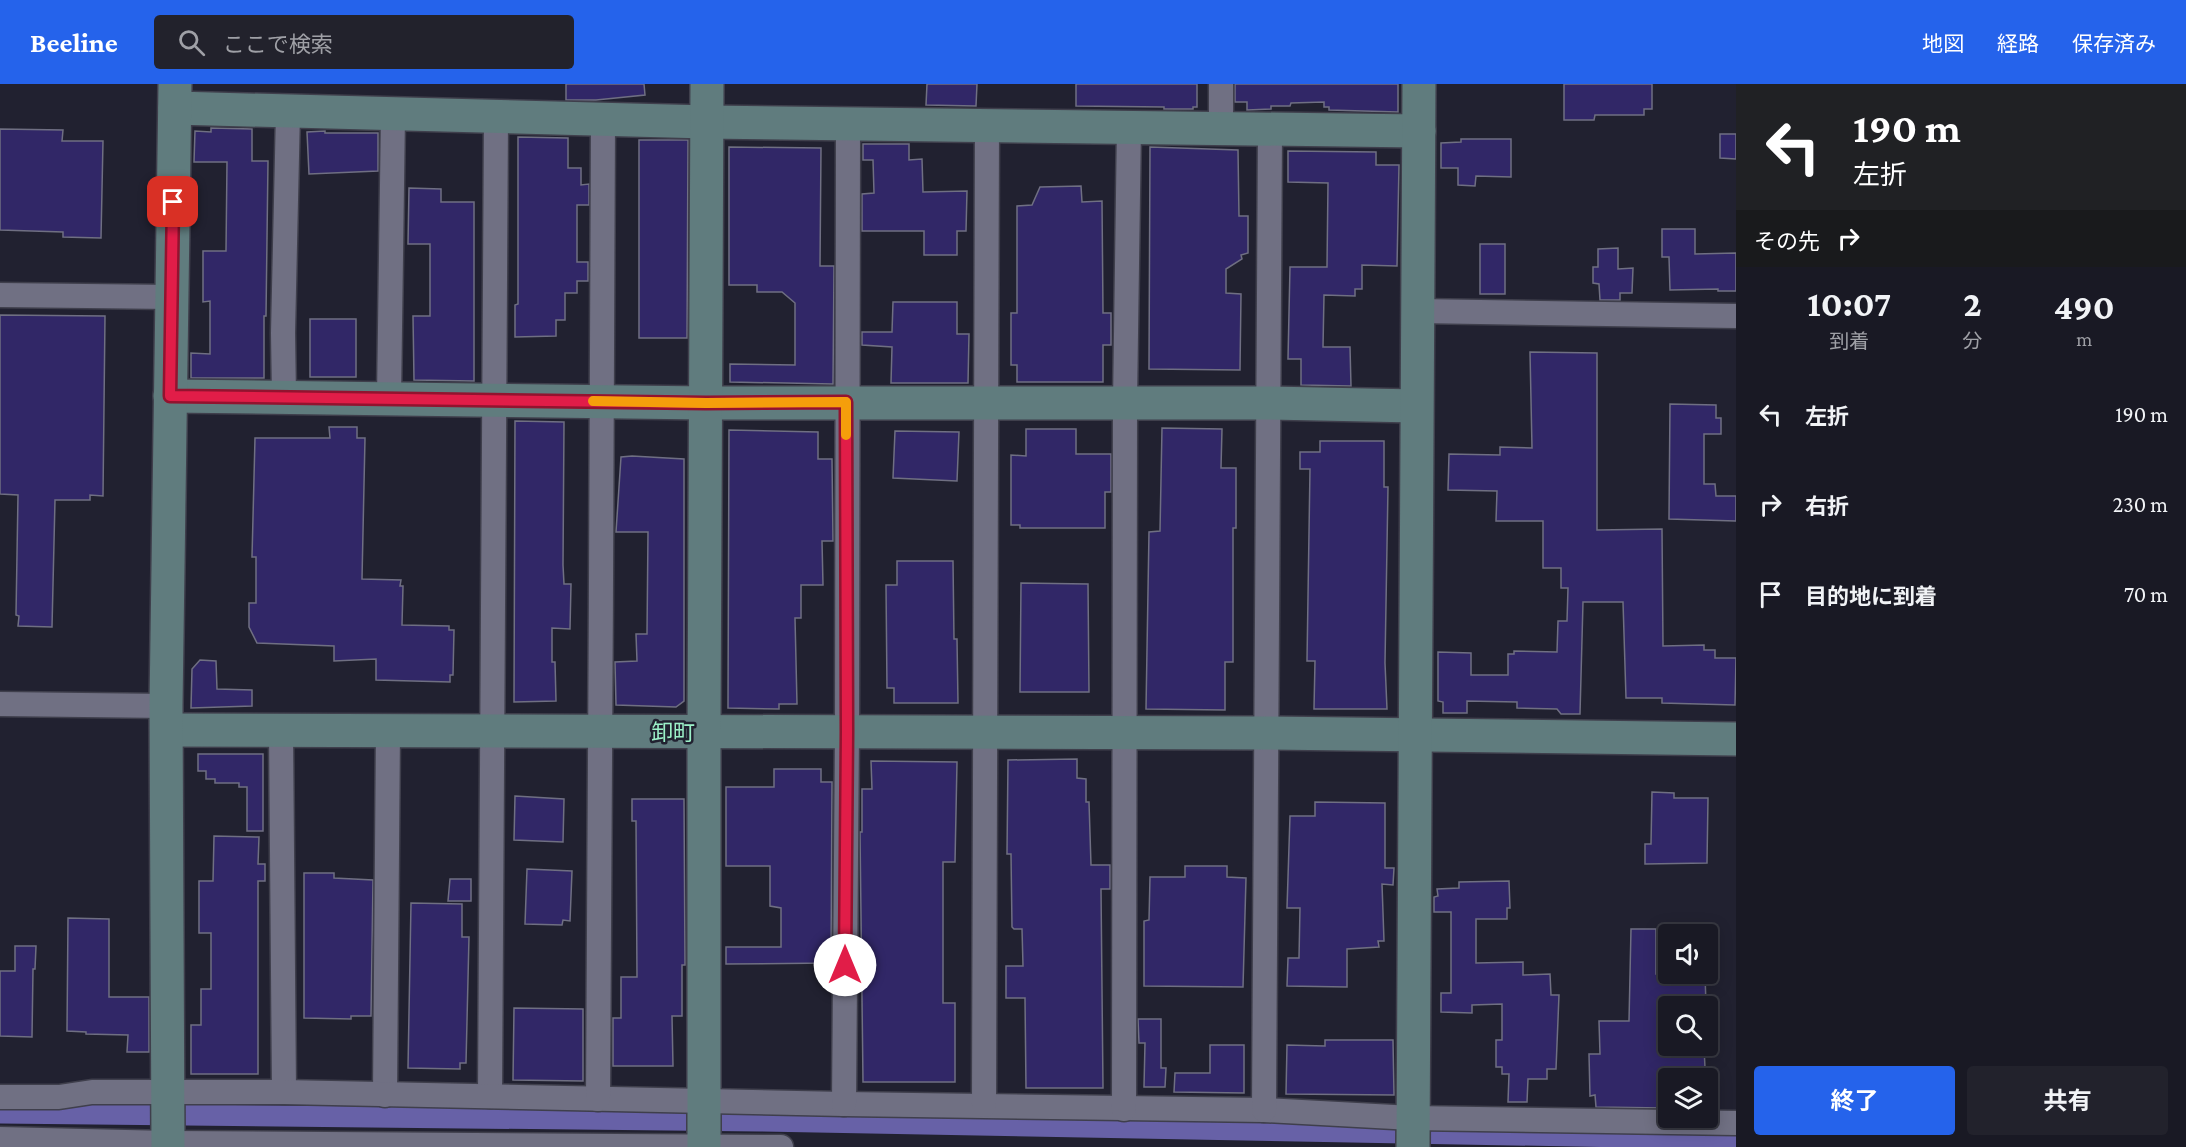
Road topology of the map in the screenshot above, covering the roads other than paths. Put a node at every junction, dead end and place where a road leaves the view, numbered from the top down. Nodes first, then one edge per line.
1 (707, 84) edge
2 (1221, 84) edge
3 (1419, 84) edge
4 (175, 96) edge
5 (288, 112) junction
6 (393, 114) junction
7 (496, 117) junction
8 (603, 119) junction
9 (707, 122) junction
10 (848, 124) junction
11 (987, 125) junction
12 (1129, 126) junction
13 (1221, 127) junction
14 (1270, 130) junction
15 (1419, 131) junction
16 (0, 295) edge
17 (172, 297) junction
18 (1418, 311) junction
19 (1736, 316) edge
20 (170, 396) junction
21 (284, 396) junction
22 (389, 398) junction
23 (496, 399) junction
24 (603, 401) junction
25 (846, 402) junction
26 (706, 403) junction
27 (987, 403) junction
28 (1125, 403) junction
29 (1267, 403) junction
30 (1416, 406) junction
31 (0, 704) edge
32 (167, 718) junction
33 (388, 729) junction
34 (491, 729) junction
35 (599, 730) junction
36 (281, 731) junction
37 (704, 732) junction
38 (847, 732) junction
39 (984, 733) junction
40 (1125, 733) junction
41 (1266, 733) junction
42 (1414, 734) junction
43 (1736, 739) edge
44 (284, 1092) junction
45 (385, 1095) junction
46 (490, 1096) junction
47 (0, 1097) edge
48 (598, 1099) junction
49 (844, 1104) junction
50 (984, 1105) junction
51 (1124, 1109) junction
52 (1264, 1110) junction
53 (168, 1123) edge
54 (1736, 1124) edge
55 (705, 1128) edge
56 (1412, 1129) edge
57 (0, 1139) edge
58 (781, 1147) edge

1 - 9 street
2 - 13 street
3 - 15 street
4 - 5 street
4 - 17 street
5 - 6 street
5 - 21 street
6 - 7 street
6 - 22 street
7 - 8 street
7 - 23 street
8 - 9 street
8 - 24 street
9 - 10 street
9 - 26 street
10 - 11 street
10 - 25 street
11 - 12 street
11 - 27 street
12 - 13 street
12 - 28 street
13 - 14 street
14 - 15 street
14 - 29 street
15 - 18 street
16 - 17 street
17 - 20 street
18 - 19 street
18 - 30 street
20 - 21 street
20 - 32 street
21 - 22 street
22 - 23 street
23 - 24 street
23 - 34 street
24 - 26 street
24 - 35 street
25 - 26 street
25 - 27 street
25 - 38 street
26 - 37 street
27 - 28 street
27 - 39 street
28 - 29 street
28 - 40 street
29 - 30 street
29 - 41 street
30 - 42 street
31 - 32 street
32 - 36 street
32 - 53 street
33 - 34 street
33 - 36 street
33 - 45 street
34 - 35 street
34 - 46 street
35 - 37 street
35 - 48 street
36 - 44 street
37 - 38 street
37 - 55 street
38 - 39 street
38 - 49 street
39 - 40 street
39 - 50 street
40 - 41 street
40 - 51 street
41 - 42 street
41 - 52 street
42 - 43 street
42 - 56 street
44 - 45 street
44 - 53 street
45 - 46 street
46 - 48 street
47 - 53 street
48 - 55 street
49 - 50 street
49 - 55 street
50 - 51 street
51 - 52 street
52 - 56 street
53 - 55 street
53 - 57 street
54 - 56 street
55 - 58 street

